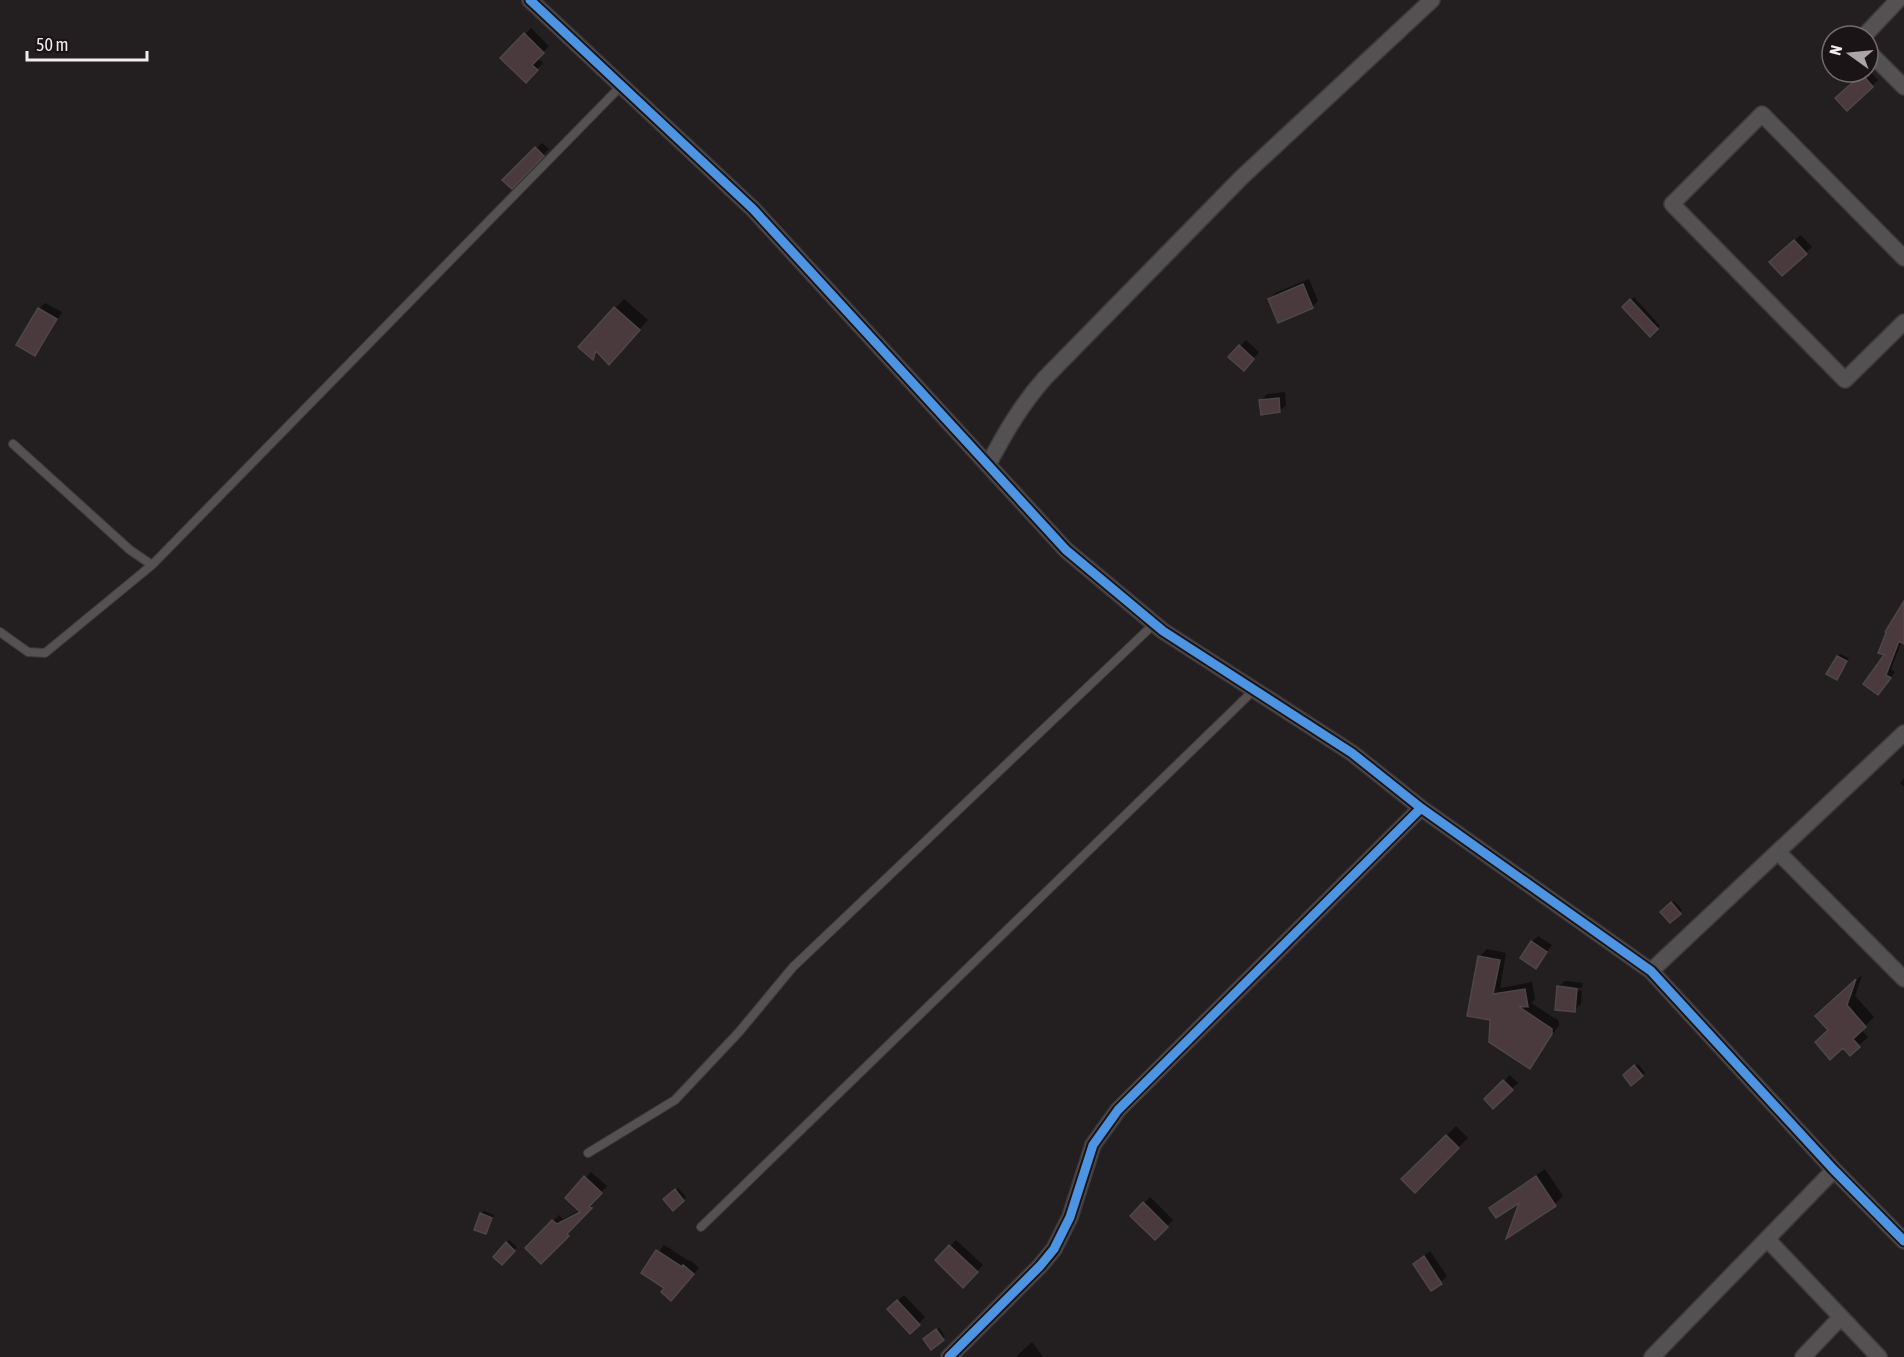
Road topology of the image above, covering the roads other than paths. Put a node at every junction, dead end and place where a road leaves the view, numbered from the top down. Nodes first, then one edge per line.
1 (530, 0) edge
2 (1432, 0) edge
3 (1898, 0) edge
4 (1875, 24) edge
5 (1880, 63) edge
6 (622, 85) junction
7 (1904, 87) edge
8 (1904, 258) edge
9 (1904, 322) edge
10 (13, 444) dead end
11 (988, 465) junction
12 (152, 565) junction
13 (1154, 624) junction
14 (0, 632) edge
15 (1254, 690) junction
16 (1904, 733) edge
17 (1420, 808) junction
18 (1778, 852) junction
19 (1651, 971) junction
20 (1904, 979) edge
21 (588, 1152) dead end
22 (1834, 1170) junction
23 (701, 1227) dead end
24 (1767, 1239) junction
25 (1904, 1241) edge
26 (1841, 1317) junction
27 (949, 1357) edge
28 (1652, 1357) edge
29 (1803, 1357) edge
30 (1880, 1357) edge

1 - 6 street
2 - 11 street
3 - 4 street
5 - 7 street
6 - 11 street
6 - 12 lane
8 - 9 street
10 - 12 lane
11 - 13 street
12 - 14 lane
13 - 15 street
13 - 21 lane
15 - 17 street
15 - 23 lane
16 - 18 street
17 - 19 street
17 - 27 street
18 - 19 street
18 - 20 street
19 - 22 street
22 - 24 street
22 - 25 street
24 - 26 street
24 - 28 street
26 - 29 street
26 - 30 street

